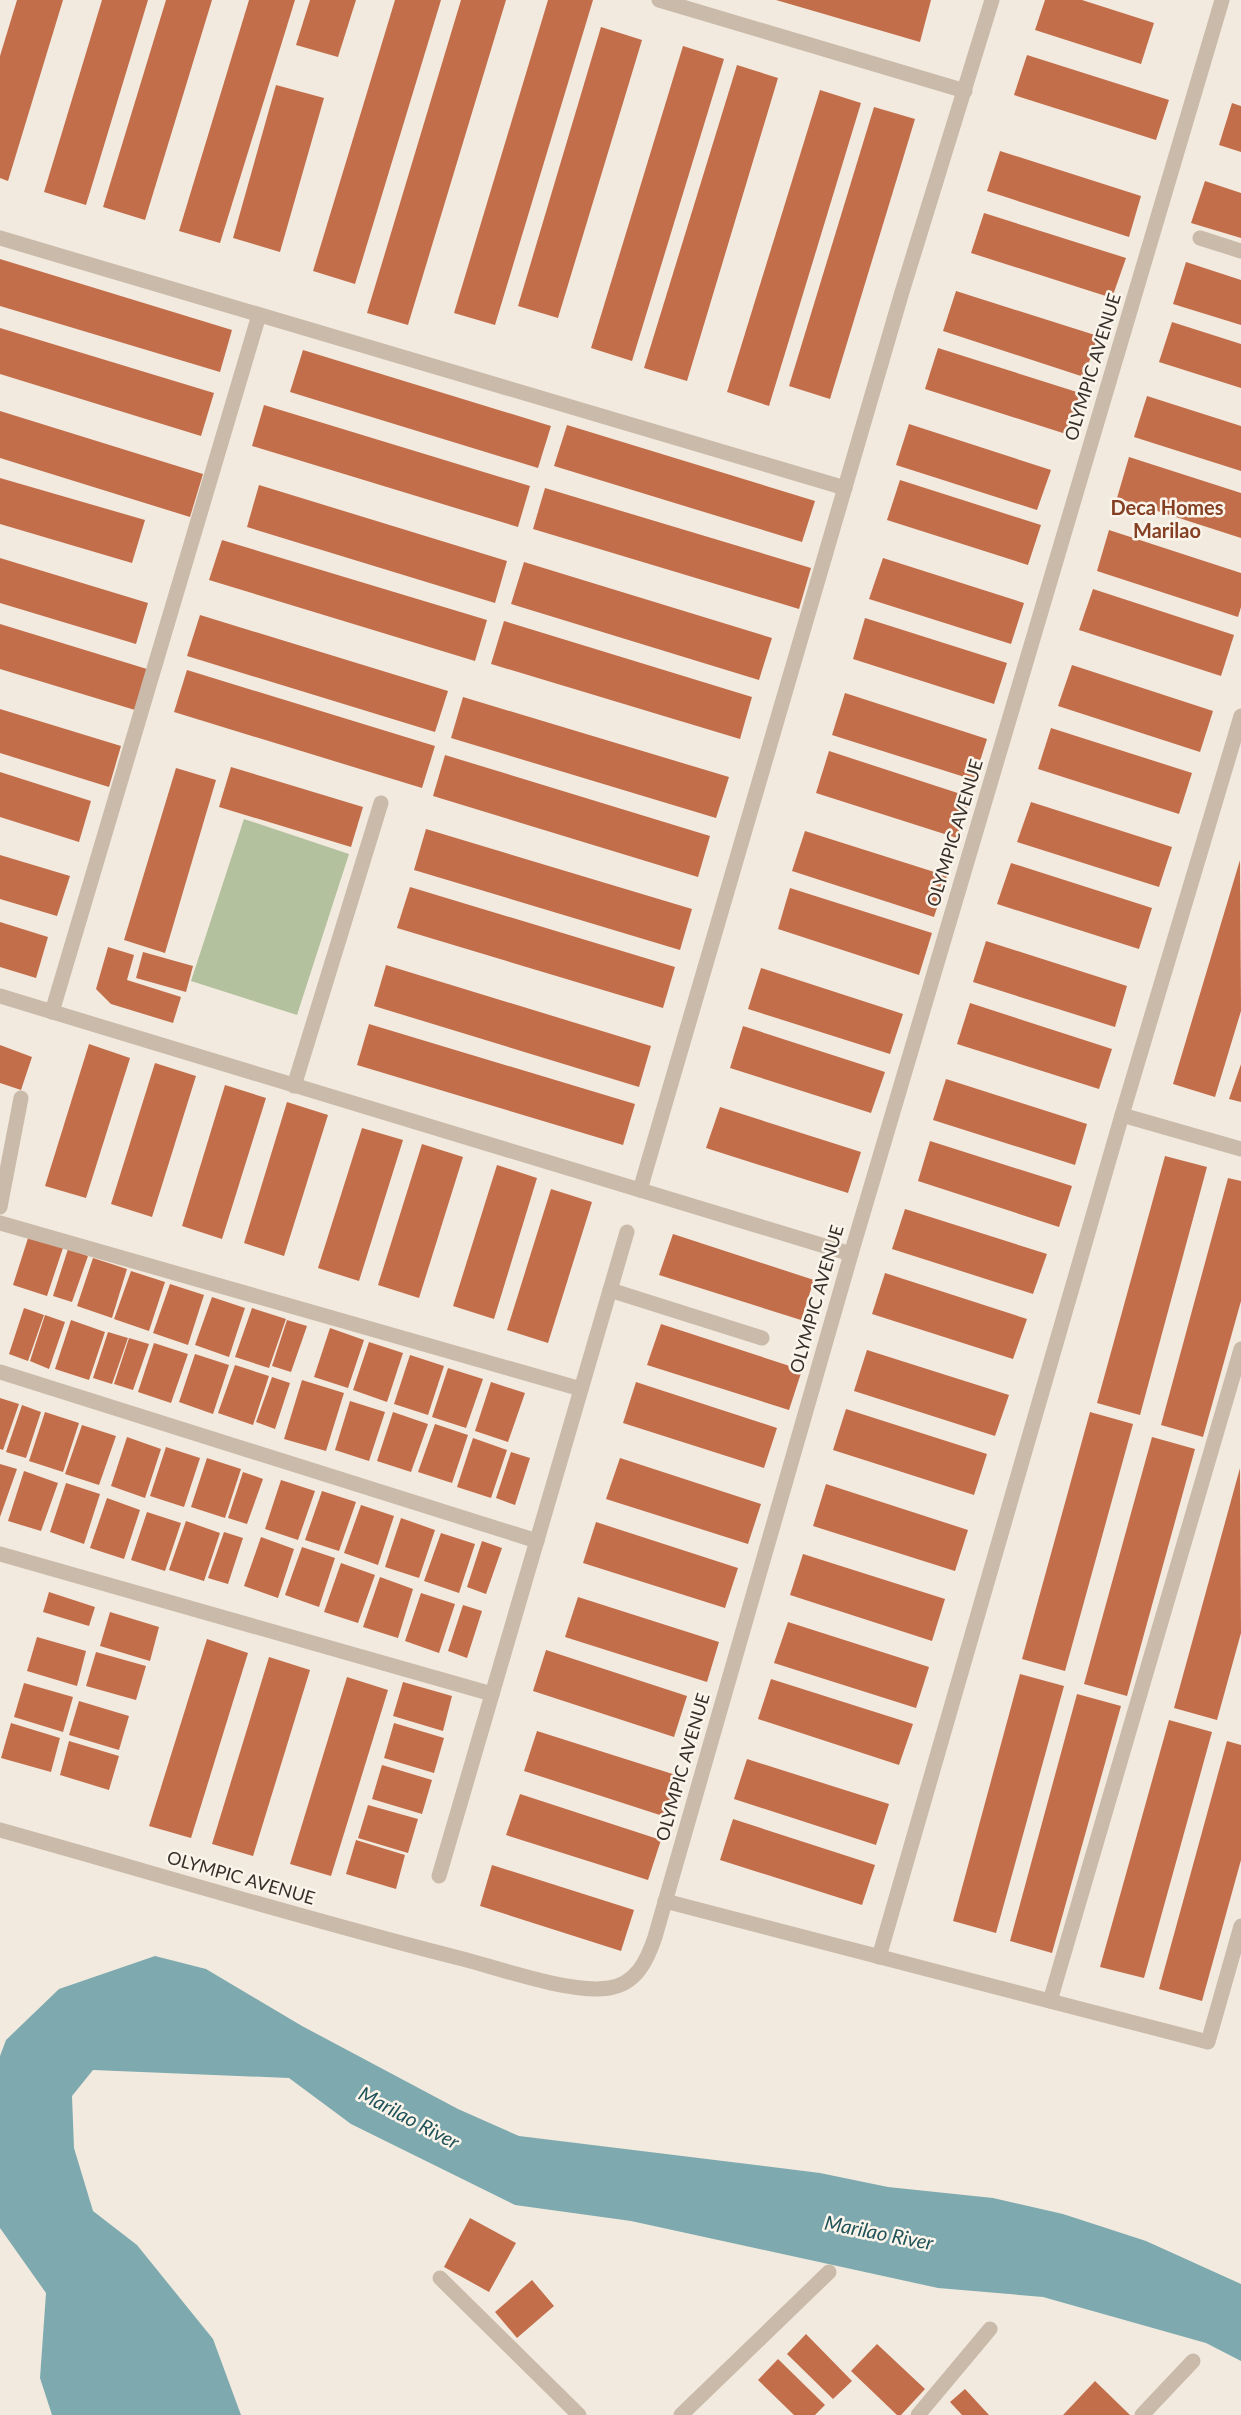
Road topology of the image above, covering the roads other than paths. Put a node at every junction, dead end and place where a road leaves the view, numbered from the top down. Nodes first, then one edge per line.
1 (659, 0) edge
2 (992, 0) edge
3 (1222, 0) edge
4 (965, 91) junction
5 (0, 238) edge
6 (1200, 238) dead end
7 (1241, 251) edge
8 (259, 315) junction
9 (845, 488) junction
10 (1241, 716) edge
11 (1238, 736) edge
12 (381, 803) dead end
13 (0, 996) edge
14 (52, 1012) junction
15 (294, 1086) junction
16 (21, 1098) dead end
17 (1122, 1115) junction
18 (1241, 1149) edge
19 (640, 1190) junction
20 (0, 1207) edge
21 (0, 1223) edge
22 (627, 1232) dead end
23 (851, 1254) junction
24 (610, 1290) junction
25 (762, 1338) dead end
26 (1241, 1349) edge
27 (0, 1372) edge
28 (581, 1389) junction
29 (537, 1541) junction
30 (0, 1554) edge
31 (492, 1694) junction
32 (0, 1830) edge
33 (438, 1876) dead end
34 (665, 1901) junction
35 (1241, 1926) edge
36 (1238, 1950) edge
37 (879, 1957) junction
38 (1050, 2001) junction
39 (829, 2272) dead end
40 (440, 2278) dead end
41 (990, 2329) dead end
42 (1192, 2361) dead end
43 (578, 2415) edge
44 (681, 2415) edge
45 (918, 2415) edge
46 (1142, 2415) edge

1 - 4 street
2 - 4 street
3 - 23 street, OLYMPIC AVENUE
4 - 9 street
5 - 8 street
6 - 7 street
8 - 9 street
8 - 14 street
9 - 19 street
10 - 11 street
11 - 17 street
12 - 15 street
13 - 14 street
14 - 15 street
15 - 19 street
16 - 20 street
17 - 18 street
17 - 37 street
19 - 23 street
21 - 28 street
22 - 24 street
23 - 34 street, OLYMPIC AVENUE
24 - 25 street
24 - 28 street
26 - 38 street
27 - 29 street
28 - 29 street
29 - 31 street
30 - 31 street
31 - 33 street
32 - 34 street, OLYMPIC AVENUE
34 - 37 street
35 - 36 street
36 - 38 street
37 - 38 street
39 - 44 street
40 - 43 street
41 - 45 street
42 - 46 street

